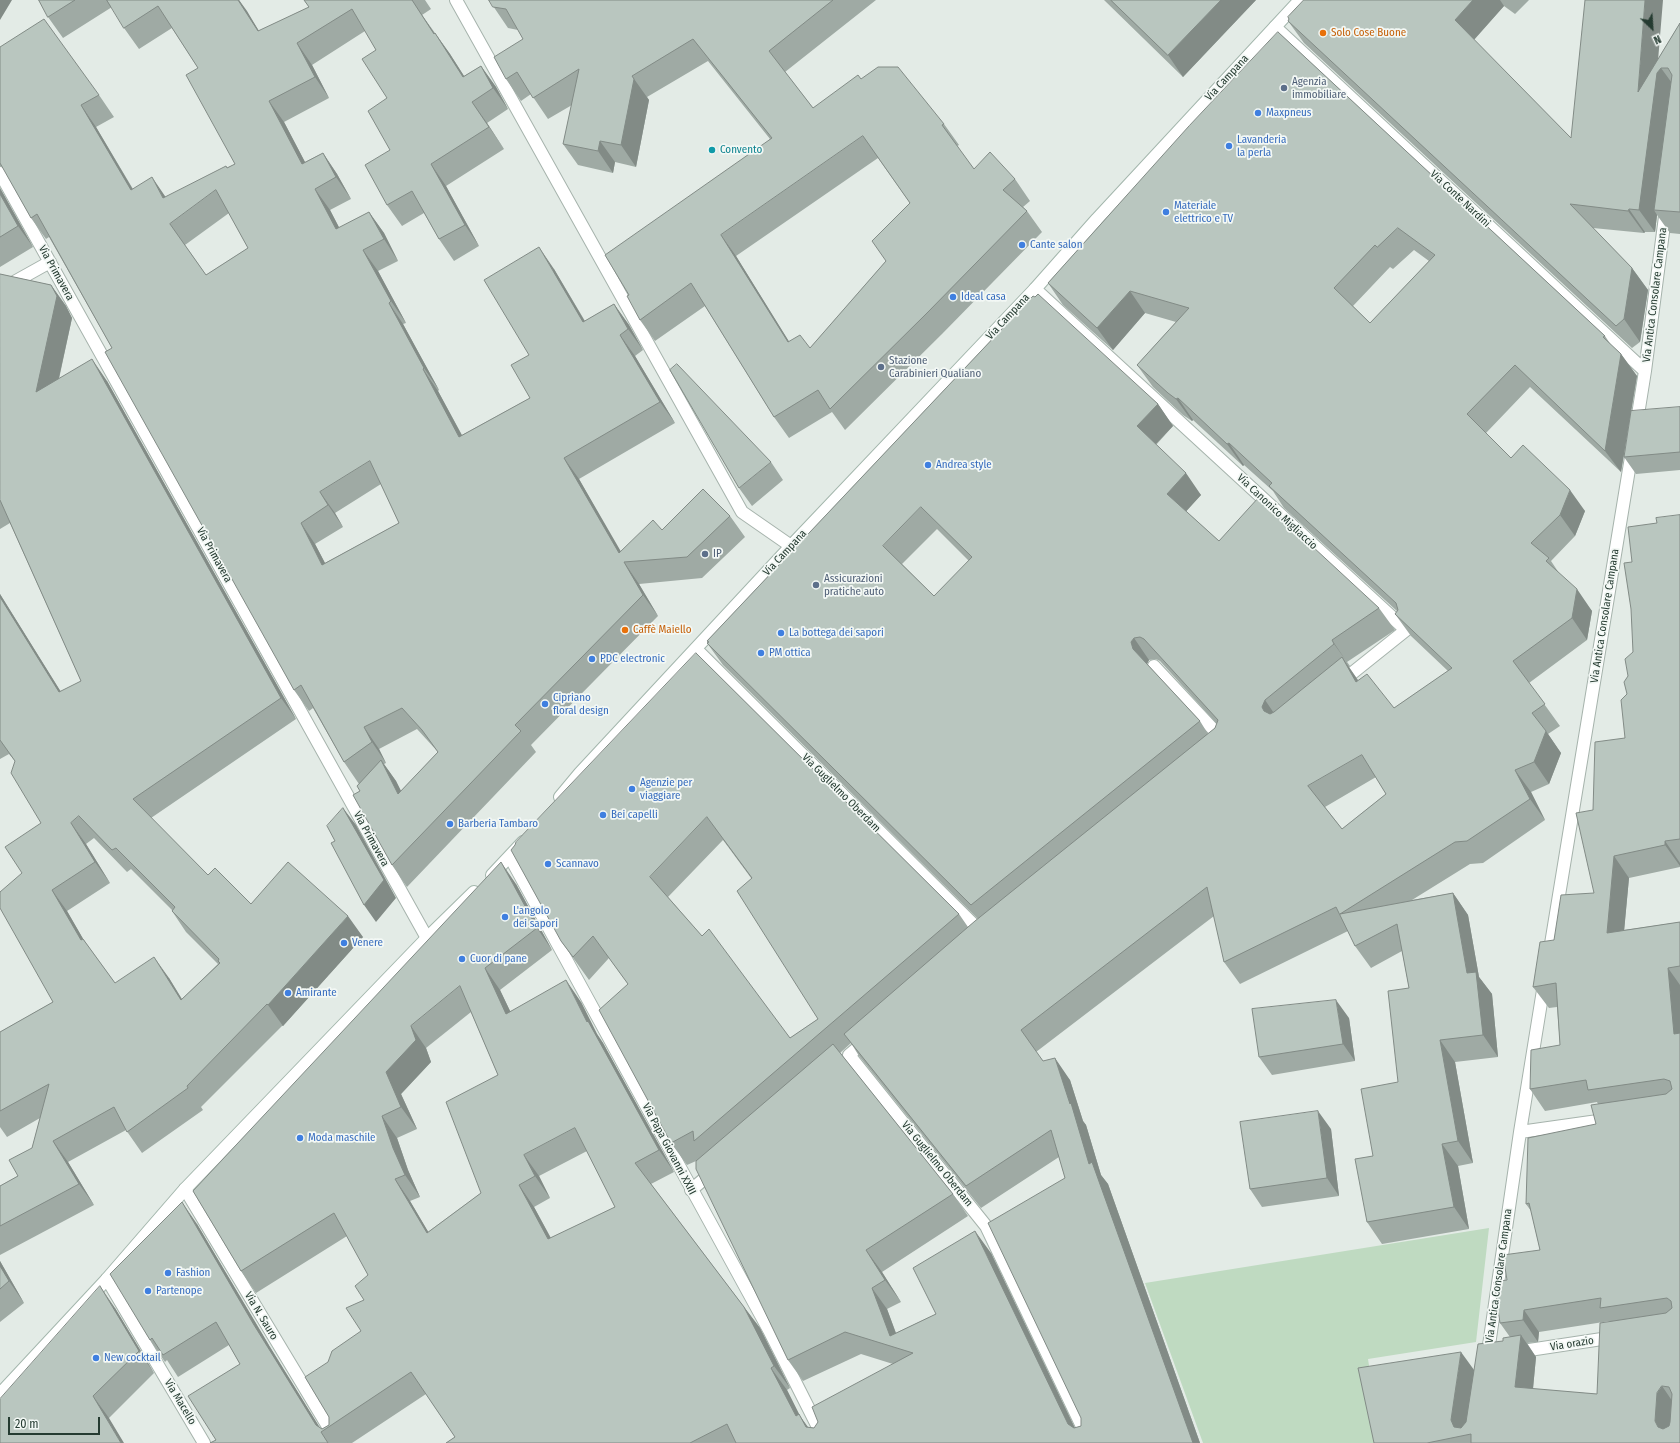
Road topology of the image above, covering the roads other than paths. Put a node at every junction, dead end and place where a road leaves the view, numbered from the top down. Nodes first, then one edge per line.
1 (456, 0) edge
2 (1300, 0) edge
3 (1275, 27) junction
4 (0, 173) edge
5 (1667, 199) edge
6 (50, 262) junction
7 (1035, 288) junction
8 (0, 290) edge
9 (1645, 371) junction
10 (791, 546) junction
11 (696, 649) junction
12 (1154, 666) edge
13 (1333, 689) edge
14 (1220, 749) edge
15 (550, 809) edge
16 (530, 833) edge
17 (510, 857) junction
18 (986, 937) edge
19 (427, 938) junction
20 (873, 1034) edge
21 (849, 1055) junction
22 (838, 1065) edge
23 (1627, 1116) edge
24 (1520, 1132) junction
25 (727, 1160) edge
26 (185, 1190) junction
27 (692, 1190) junction
28 (107, 1279) junction
29 (1626, 1335) edge
30 (1487, 1357) junction
31 (1485, 1372) edge
32 (0, 1394) edge
33 (204, 1443) edge
34 (338, 1443) edge
35 (826, 1443) edge
36 (1090, 1443) edge

1 - 10 street
2 - 3 street, Via Campana
3 - 7 street, Via Campana
3 - 9 street, Via Conte Nardini
4 - 6 street, Via Primavera
5 - 9 street, Via Antica Consolare Campana
6 - 8 street
6 - 19 street, Via Primavera
7 - 10 street, Via Campana
7 - 13 street, Via Canonico Migliaccio
9 - 24 street, Via Antica Consolare Campana
10 - 11 street, Via Campana
11 - 15 street, Via Campana
11 - 18 street, Via Guglielmo Oberdam
12 - 14 street
16 - 17 street
17 - 19 street
17 - 27 street, Via Papa Giovanni XXIII
19 - 26 street
20 - 21 street
21 - 22 street
21 - 36 street, Via Guglielmo Oberdam
23 - 24 street
24 - 30 street, Via Antica Consolare Campana
25 - 27 street
26 - 28 street
26 - 34 street, Via N. Sauro
27 - 35 street, Via Papa Giovanni XXIII
28 - 32 street
28 - 33 street, Via Macello
29 - 30 street, Via orazio
30 - 31 street, Via Antica Consolare Campana

